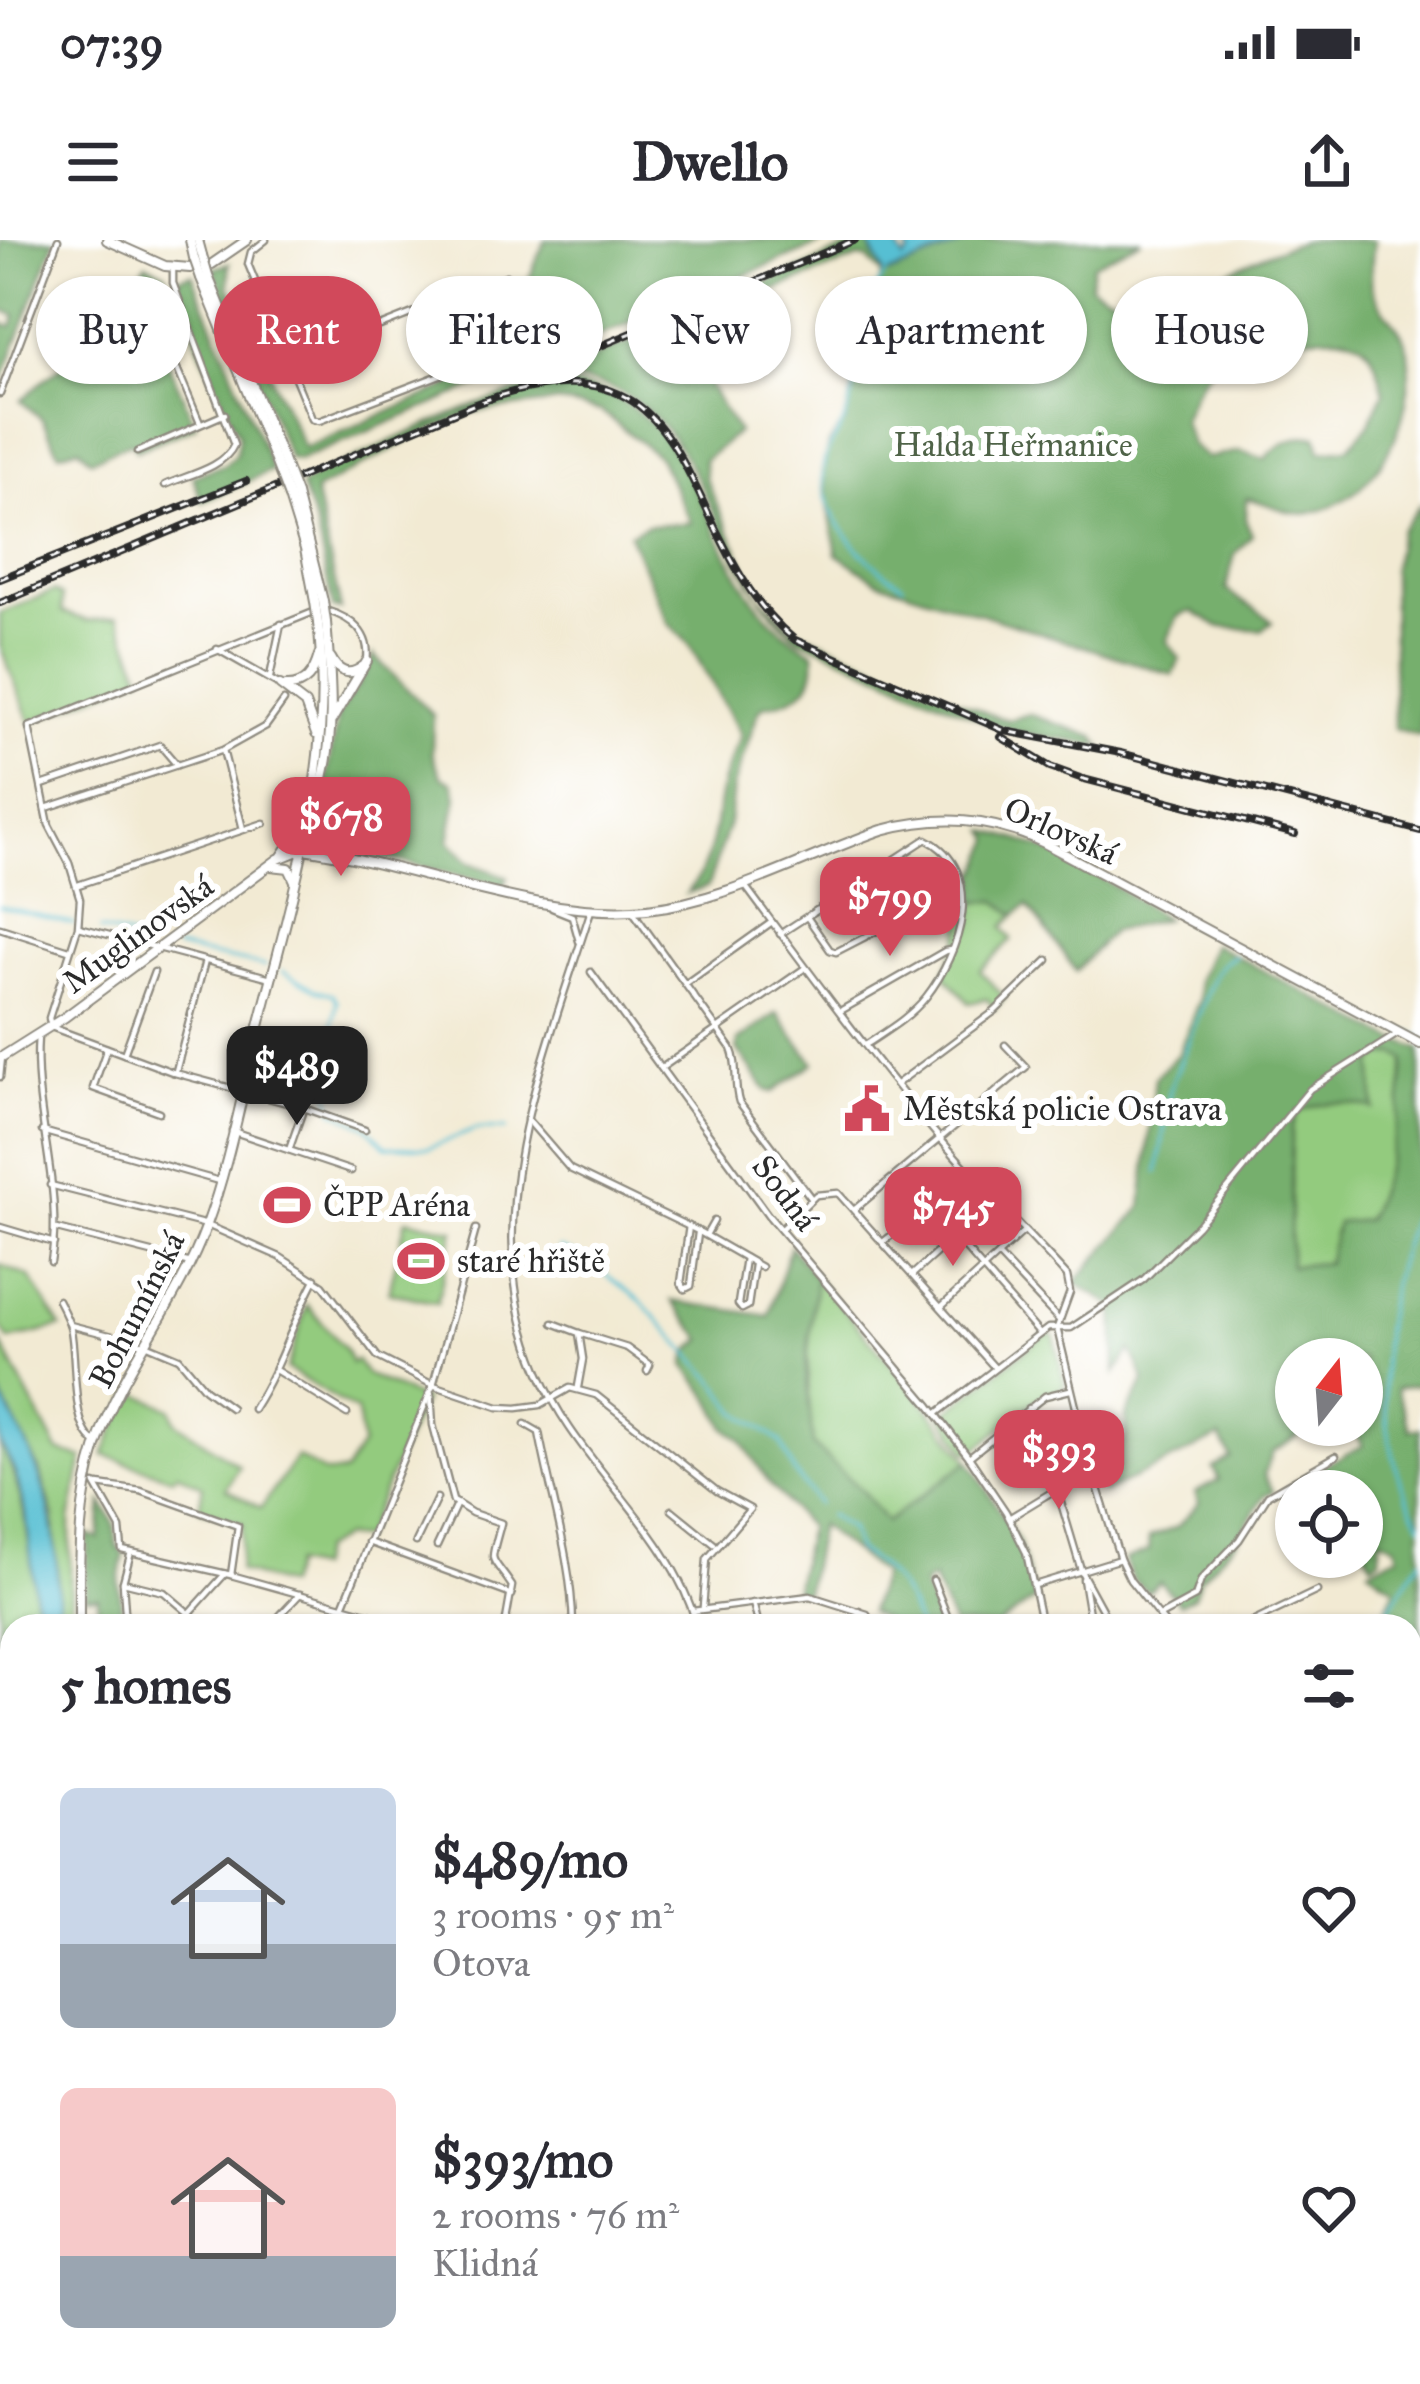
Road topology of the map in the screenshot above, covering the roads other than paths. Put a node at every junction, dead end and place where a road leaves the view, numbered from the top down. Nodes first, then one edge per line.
1 (58, 240) edge
2 (107, 240) edge
3 (194, 240) edge
4 (247, 240) edge
5 (266, 240) edge
6 (122, 243) edge
7 (212, 264) dead end
8 (173, 268) junction
9 (190, 268) dead end
10 (253, 276) edge
11 (184, 384) edge
12 (295, 384) edge
13 (416, 384) edge
14 (0, 394) edge
15 (225, 414) junction
16 (201, 424) junction
17 (136, 452) dead end
18 (164, 485) dead end
19 (281, 624) junction
20 (324, 645) junction
21 (217, 649) junction
22 (367, 661) junction
23 (275, 682) junction
24 (284, 700) dead end
25 (328, 732) junction
26 (319, 749) junction
27 (223, 750) junction
28 (177, 765) junction
29 (42, 785) junction
30 (46, 808) junction
31 (312, 808) junction
32 (264, 823) dead end
33 (243, 829) junction
34 (303, 849) junction
35 (281, 857) junction
36 (269, 867) junction
37 (296, 881) junction
38 (742, 883) junction
39 (78, 885) junction
40 (962, 888) junction
41 (524, 897) junction
42 (591, 910) junction
43 (632, 910) junction
44 (807, 916) junction
45 (772, 922) junction
46 (78, 927) junction
47 (0, 928) edge
48 (780, 934) junction
49 (580, 947) junction
50 (159, 948) junction
51 (71, 950) junction
52 (952, 950) junction
53 (1048, 960) dead end
54 (206, 961) junction
55 (805, 968) junction
56 (154, 972) dead end
57 (592, 972) dead end
58 (271, 978) junction
59 (685, 984) junction
60 (839, 1011) junction
61 (51, 1027) junction
62 (717, 1029) junction
63 (1397, 1034) junction
64 (38, 1035) junction
65 (867, 1044) junction
66 (1420, 1044) edge
67 (1005, 1045) dead end
68 (107, 1048) junction
69 (124, 1054) junction
70 (1, 1058) edge
71 (663, 1067) junction
72 (175, 1073) junction
73 (0, 1077) edge
74 (898, 1083) junction
75 (242, 1092) junction
76 (303, 1108) junction
77 (159, 1112) dead end
78 (527, 1119) junction
79 (364, 1130) dead end
80 (42, 1131) junction
81 (232, 1131) junction
82 (942, 1141) junction
83 (289, 1150) junction
84 (351, 1172) dead end
85 (971, 1172) junction
86 (900, 1173) junction
87 (219, 1181) junction
88 (50, 1185) junction
89 (811, 1198) junction
90 (996, 1199) junction
91 (928, 1208) junction
92 (854, 1210) junction
93 (714, 1221) dead end
94 (207, 1226) junction
95 (689, 1226) junction
96 (0, 1227) edge
97 (57, 1228) junction
98 (476, 1229) dead end
99 (781, 1229) junction
100 (1024, 1231) junction
101 (702, 1233) junction
102 (952, 1238) junction
103 (883, 1242) junction
104 (54, 1243) junction
105 (998, 1255) junction
106 (745, 1258) junction
107 (51, 1262) dead end
108 (191, 1263) junction
109 (981, 1270) junction
110 (912, 1275) junction
111 (316, 1278) junction
112 (58, 1300) dead end
113 (941, 1307) junction
114 (1058, 1319) junction
115 (553, 1324) dead end
116 (70, 1325) junction
117 (1057, 1328) junction
118 (579, 1333) junction
119 (1040, 1334) junction
120 (148, 1345) junction
121 (995, 1368) junction
122 (278, 1371) junction
123 (647, 1371) dead end
124 (578, 1388) junction
125 (432, 1389) junction
126 (1070, 1390) junction
127 (551, 1399) junction
128 (231, 1408) dead end
129 (253, 1408) dead end
130 (1028, 1408) junction
131 (347, 1414) dead end
132 (936, 1414) junction
133 (525, 1424) dead end
134 (1007, 1425) junction
135 (97, 1443) junction
136 (1336, 1456) dead end
137 (969, 1457) junction
138 (1095, 1477) junction
139 (91, 1483) junction
140 (1055, 1490) junction
141 (436, 1498) dead end
142 (457, 1503) junction
143 (672, 1510) dead end
144 (425, 1517) junction
145 (1010, 1518) junction
146 (446, 1522) junction
147 (368, 1541) junction
148 (416, 1542) dead end
149 (716, 1545) junction
150 (437, 1546) dead end
151 (131, 1552) junction
152 (1120, 1559) junction
153 (1082, 1573) junction
154 (228, 1574) junction
155 (934, 1580) dead end
156 (122, 1582) junction
157 (1035, 1585) junction
158 (1317, 1591) dead end
159 (300, 1594) junction
160 (512, 1595) junction
161 (752, 1601) junction
162 (344, 1606) junction
163 (703, 1607) junction
164 (693, 1610) junction
165 (190, 1613) joint
166 (79, 1614) edge
167 (125, 1614) edge
168 (281, 1614) edge
169 (340, 1614) edge
170 (372, 1614) edge
171 (508, 1614) edge
172 (572, 1614) edge
173 (694, 1614) edge
174 (756, 1614) edge
175 (863, 1614) edge
176 (947, 1614) edge
177 (1040, 1614) edge
178 (1089, 1614) edge
179 (1104, 1614) edge
180 (1158, 1614) edge
181 (1164, 1614) edge
182 (1269, 1614) edge

1 - 14 street
2 - 6 main road
3 - 20 main road, Bohumínská, bridge
4 - 7 main road
5 - 10 street
6 - 8 main road
8 - 9 main road
8 - 15 street
11 - 16 street
12 - 13 street
15 - 16 street
15 - 18 street
16 - 17 street
19 - 21 street
19 - 22 street
19 - 23 street
20 - 22 main road
20 - 23 main road
20 - 25 main road, Bohumínská
20 - 26 main road, Bohumínská
21 - 23 street
21 - 29 street
22 - 25 main road
23 - 26 main road
24 - 27 street
25 - 31 main road, Bohumínská
26 - 31 main road, Bohumínská
27 - 28 street
27 - 33 street
28 - 29 street
28 - 30 street
29 - 30 street
30 - 39 street
31 - 34 main road, Bohumínská
31 - 35 main road
32 - 33 street
33 - 39 street
34 - 35 main road, Muglinovská
34 - 37 main road, Bohumínská
34 - 41 main road, Orlovská
35 - 36 main road, Muglinovská
36 - 37 main road
36 - 50 main road, Muglinovská
37 - 58 main road, Bohumínská
38 - 43 main road, Orlovská
38 - 45 street
38 - 63 main road, Orlovská
39 - 46 street
40 - 44 street
40 - 44 street
40 - 52 street
41 - 42 main road, Orlovská
41 - 49 street
42 - 43 main road, Orlovská
42 - 49 street
43 - 59 street
44 - 48 street
45 - 48 street
45 - 59 street
46 - 50 street
46 - 51 street
47 - 51 street
48 - 55 street
49 - 78 street
50 - 54 street
50 - 61 main road, Muglinovská
51 - 61 street
52 - 60 street
52 - 65 street
53 - 74 street
54 - 58 street
54 - 72 street
55 - 60 street
55 - 62 street
56 - 69 street
57 - 71 street, Sodná
58 - 75 main road, Bohumínská
59 - 62 street
60 - 65 street
61 - 64 main road, Muglinovská
61 - 68 street
62 - 71 street
62 - 89 street
63 - 66 main road, Orlovská
63 - 117 street
64 - 70 main road, Muglinovská
64 - 80 street
65 - 74 street
67 - 82 street
68 - 69 street
68 - 77 street
69 - 72 street
70 - 73 street
71 - 99 street, Sodná
72 - 75 street
74 - 82 street
75 - 76 street
75 - 81 main road, Bohumínská
76 - 79 street
76 - 83 street
78 - 95 street
78 - 127 street
80 - 87 street
80 - 88 street
81 - 83 street
81 - 87 main road, Bohumínská
82 - 85 street
82 - 86 street
83 - 84 street
85 - 90 street
85 - 91 street
86 - 91 street
86 - 92 street
87 - 94 main road, Bohumínská
88 - 94 street
88 - 97 street
89 - 92 street
89 - 99 street
90 - 100 street
90 - 102 street
91 - 102 street
91 - 103 street
92 - 103 street
93 - 101 street
94 - 108 main road, Bohumínská
94 - 111 street
95 - 101 street
95 - 101 street
96 - 104 street
97 - 104 street
97 - 108 street
98 - 125 street
99 - 132 street, Sodná
100 - 105 street
100 - 114 street
101 - 106 street
102 - 109 street
102 - 110 street
103 - 110 street
104 - 107 street
105 - 109 street
105 - 114 street
106 - 106 street
108 - 120 main road, Bohumínská
109 - 113 street
109 - 119 street
110 - 113 street
111 - 122 street
111 - 125 street
112 - 116 street
113 - 121 street
114 - 117 street
115 - 118 street
116 - 120 street
116 - 135 street
117 - 119 street
117 - 126 street
118 - 123 street
118 - 124 street
119 - 121 street
120 - 128 street
120 - 135 main road, Bohumínská
121 - 132 street
122 - 129 street
122 - 131 street
124 - 127 street
124 - 149 street
125 - 127 street
125 - 142 street
125 - 147 street
126 - 130 street
126 - 138 street
127 - 164 street
130 - 134 street
130 - 140 street
132 - 137 street, Sodná
133 - 172 street
134 - 137 street
134 - 140 street
135 - 139 main road, Bohumínská
136 - 181 street
137 - 145 street, Sodná
138 - 140 street
138 - 152 street
139 - 151 street
139 - 154 street
139 - 166 main road, Bohumínská
140 - 145 street
140 - 153 street
141 - 144 street
142 - 146 street
142 - 160 street
143 - 149 street
144 - 146 street
144 - 148 street
145 - 157 street, Sodná
146 - 150 street
147 - 160 street
147 - 162 street
149 - 163 street
151 - 154 street
151 - 156 street
152 - 153 street
152 - 180 street
153 - 157 street
153 - 178 street
153 - 179 street
154 - 159 street
154 - 165 street
155 - 176 street
156 - 165 street
156 - 167 street
157 - 177 street, Sodná
158 - 182 street
159 - 162 street
159 - 168 street
160 - 171 street
161 - 163 street
161 - 174 street
161 - 175 street
162 - 169 street
162 - 170 street
163 - 164 street
164 - 173 street

